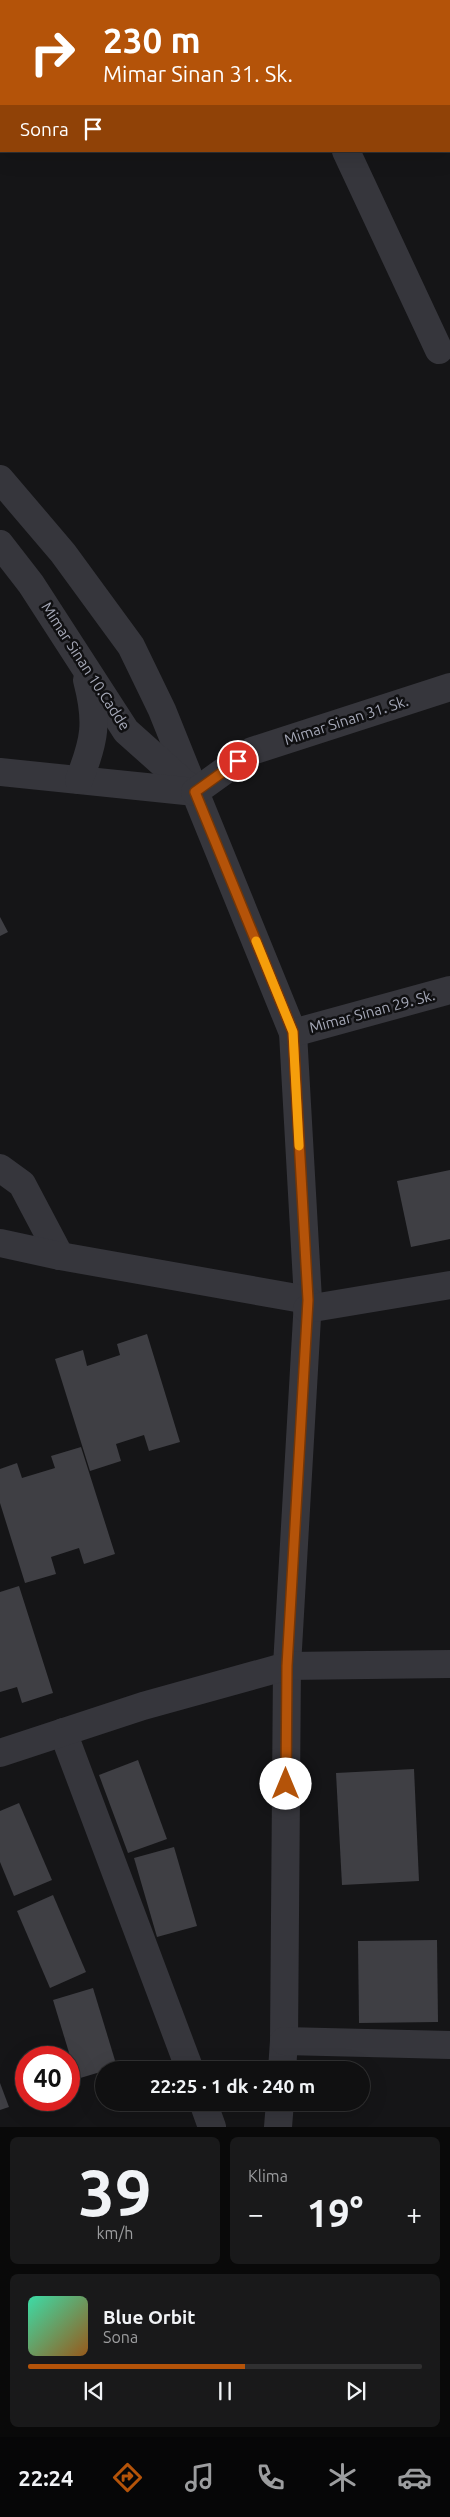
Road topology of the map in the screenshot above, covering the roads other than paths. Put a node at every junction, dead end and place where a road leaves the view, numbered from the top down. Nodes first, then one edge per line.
1 (346, 152) edge
2 (439, 350) dead end
3 (0, 479) edge
4 (0, 544) edge
5 (81, 659) junction
6 (450, 686) edge
7 (0, 772) edge
8 (79, 780) junction
9 (195, 792) junction
10 (450, 990) edge
11 (293, 1032) junction
12 (0, 1168) edge
13 (0, 1243) edge
14 (60, 1256) junction
15 (450, 1285) edge
16 (307, 1304) junction
17 (450, 1664) edge
18 (287, 1666) junction
19 (63, 1732) junction
20 (0, 1753) edge
21 (284, 2041) junction
22 (450, 2045) edge
23 (187, 2061) edge
24 (283, 2061) edge
25 (206, 2111) edge
26 (279, 2111) edge
27 (212, 2127) edge
28 (278, 2127) edge

1 - 2 street
3 - 9 street
4 - 5 street, Mimar Sinan 10.Cadde
5 - 8 street
5 - 9 street, Mimar Sinan 10.Cadde
6 - 9 street, Mimar Sinan 31. Sk.
7 - 8 street
8 - 9 street
9 - 11 street
10 - 11 street, Mimar Sinan 29. Sk.
11 - 16 street
12 - 14 street
13 - 14 street
14 - 16 street
15 - 16 street
16 - 18 street
17 - 18 street
18 - 19 street
18 - 21 street
19 - 20 street
19 - 23 street
21 - 22 street
21 - 24 street
25 - 27 street
26 - 28 street

